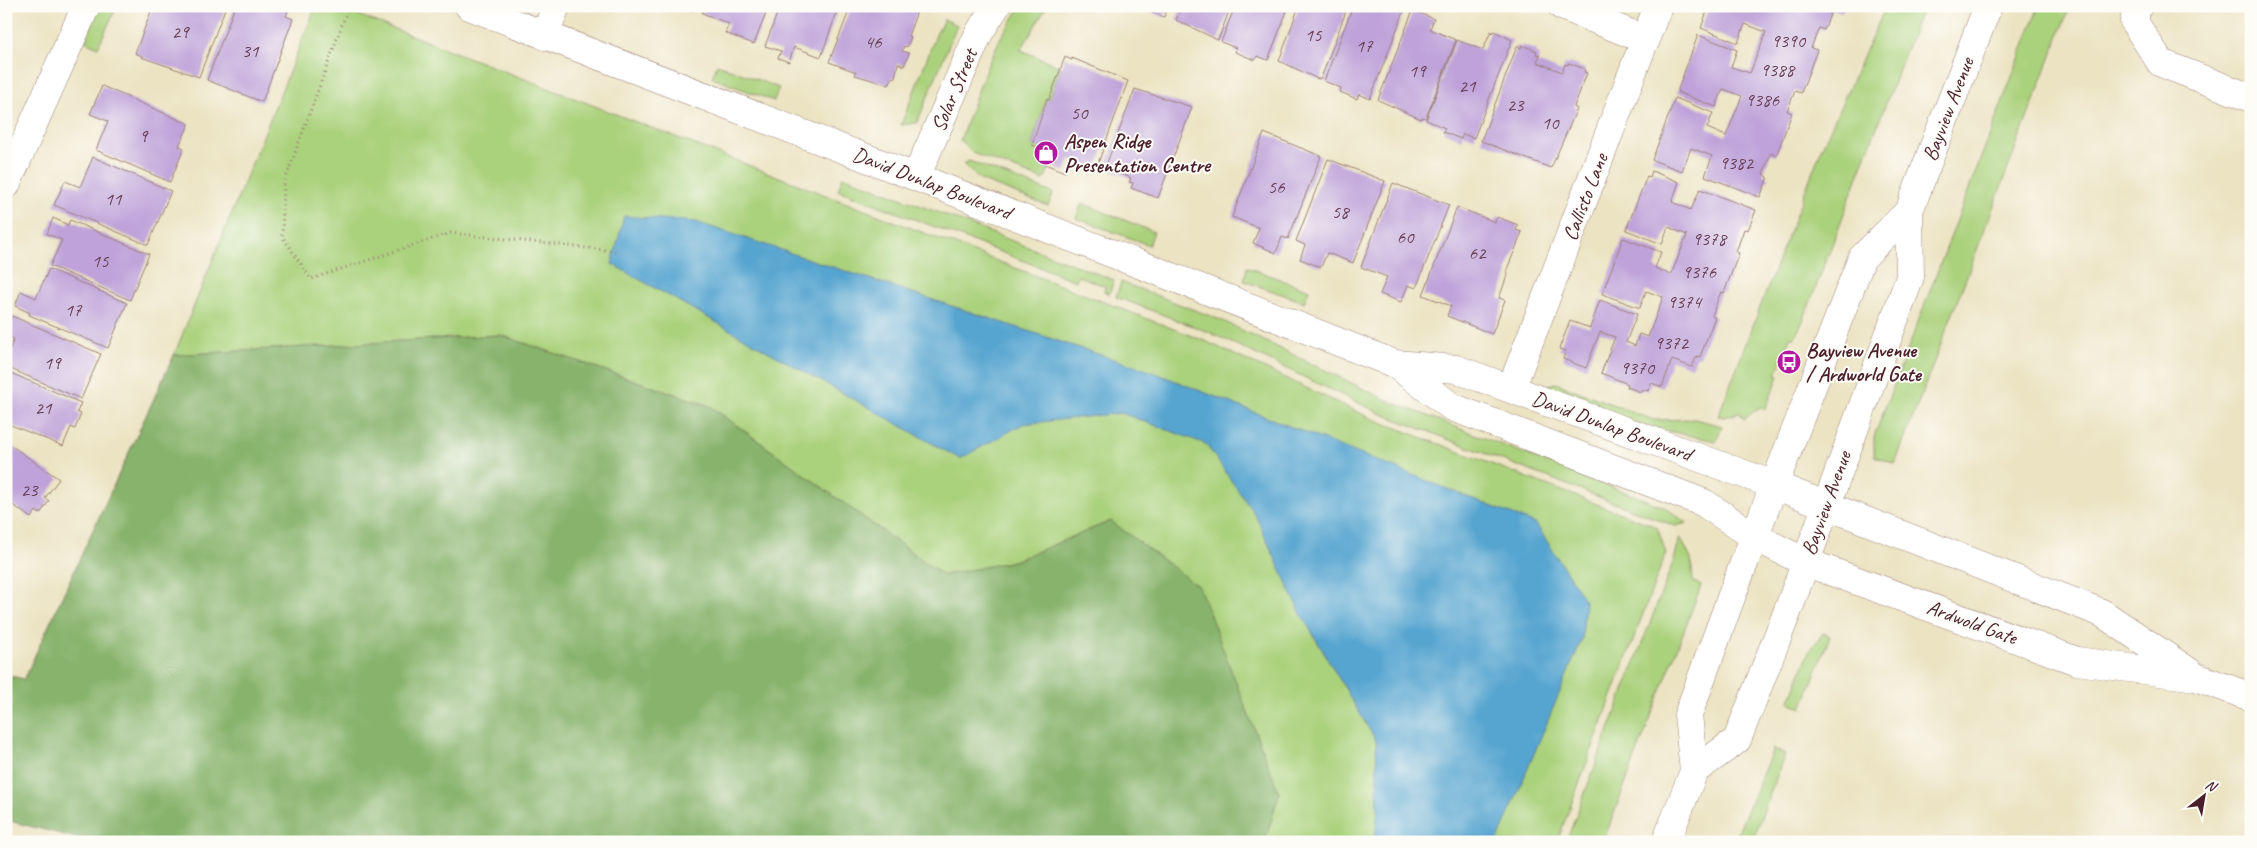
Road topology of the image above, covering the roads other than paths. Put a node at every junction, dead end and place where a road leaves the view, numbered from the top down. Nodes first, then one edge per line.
1 (86, 6) edge
2 (469, 6) edge
3 (556, 6) edge
4 (996, 6) edge
5 (1562, 6) edge
6 (1658, 6) edge
7 (1988, 6) edge
8 (2137, 6) edge
9 (545, 36) junction
10 (1646, 40) junction
11 (2251, 98) edge
12 (916, 177) junction
13 (6, 185) edge
14 (1909, 211) junction
15 (1395, 364) junction
16 (1511, 389) junction
17 (1774, 485) junction
18 (1825, 505) junction
19 (1755, 537) junction
20 (1805, 562) junction
21 (2196, 677) junction
22 (2251, 697) edge
23 (1694, 771) junction
24 (1666, 842) edge

1 - 13 street
2 - 9 street, David Dunlap Boulevard
3 - 9 street
4 - 12 street, Solar Street
5 - 10 street
6 - 10 street, Callisto Lane
7 - 14 street, Bayview Avenue
8 - 11 street
9 - 12 street, David Dunlap Boulevard
10 - 16 street, Callisto Lane
12 - 15 street, David Dunlap Boulevard
14 - 17 street, Bayview Avenue
14 - 18 street, Bayview Avenue
15 - 16 street, David Dunlap Boulevard
15 - 19 street, David Dunlap Boulevard
16 - 17 street, David Dunlap Boulevard
17 - 18 street, David Dunlap Boulevard
17 - 19 street, Bayview Avenue
18 - 20 street, Bayview Avenue
18 - 21 street, Ardwold Gate
19 - 20 street, Ardwold Gate
19 - 23 street, Bayview Avenue
20 - 21 street, Ardwold Gate
20 - 23 street, Bayview Avenue
21 - 22 street, Ardwold Gate
23 - 24 street, Bayview Avenue

